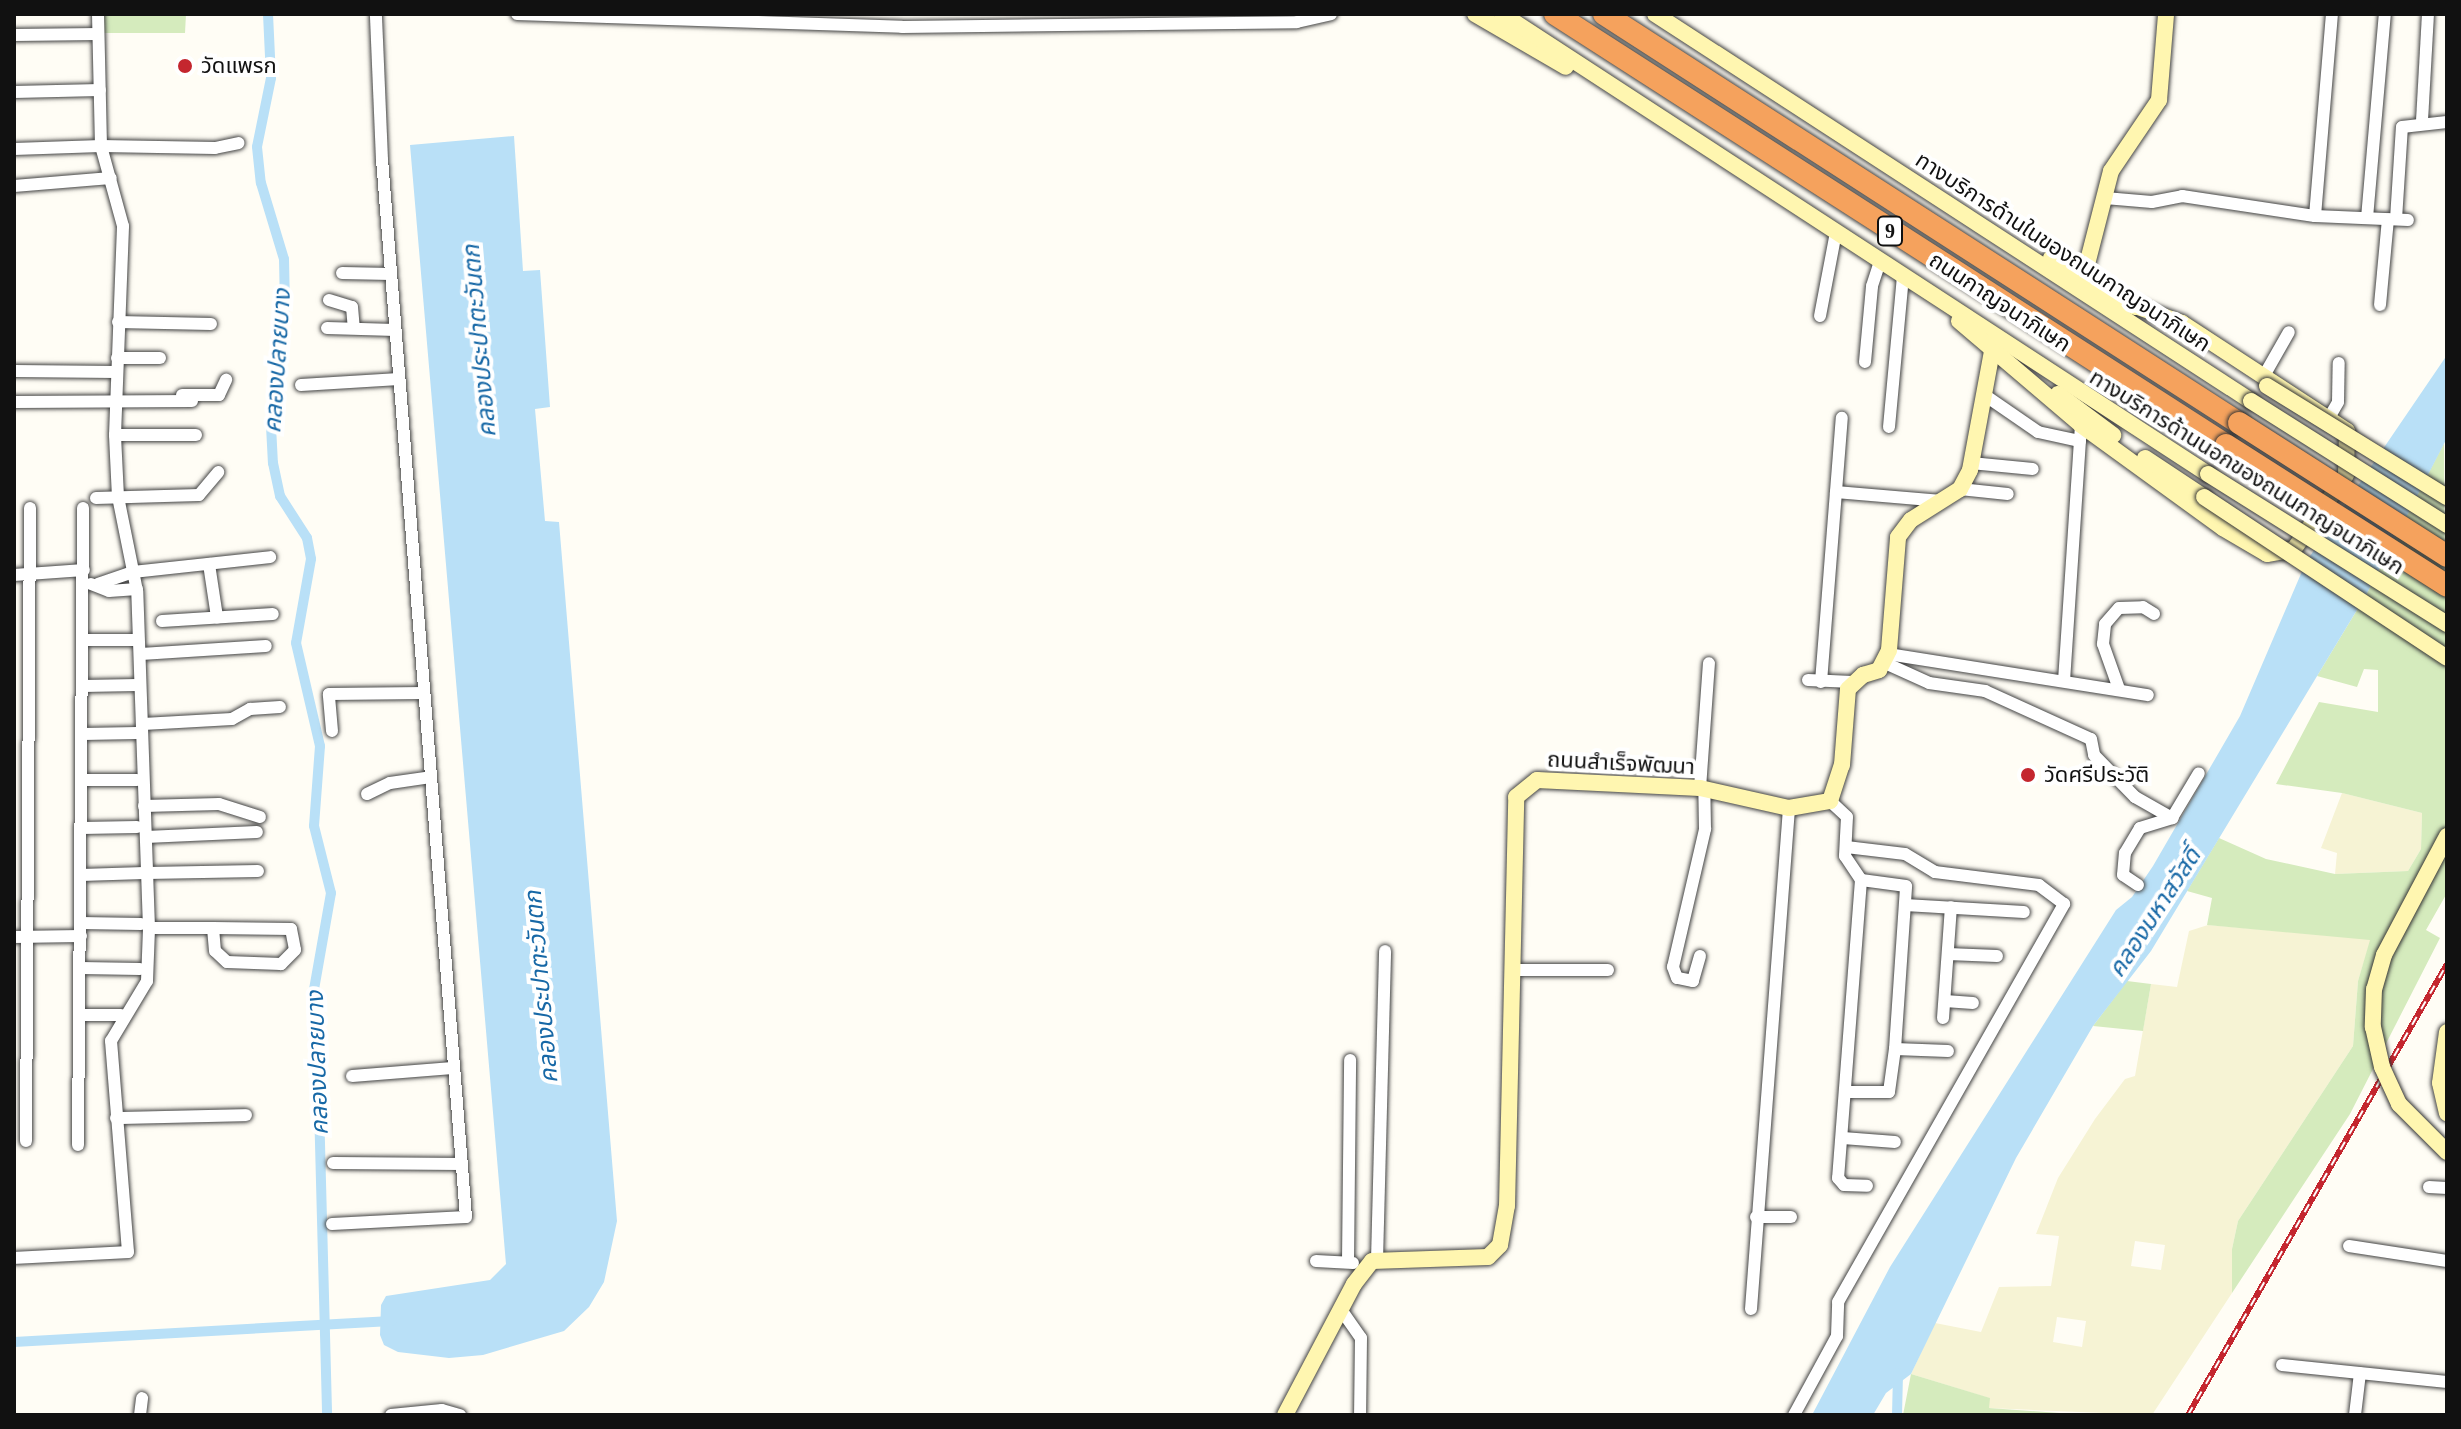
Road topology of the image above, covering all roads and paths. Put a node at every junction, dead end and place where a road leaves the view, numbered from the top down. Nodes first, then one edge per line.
1 (98, 14) edge
2 (376, 14) edge
3 (517, 14) edge
4 (1331, 14) edge
5 (1475, 14) edge
6 (1502, 14) edge
7 (1555, 14) edge
8 (1604, 14) edge
9 (1655, 14) edge
10 (1676, 14) edge
11 (2166, 14) edge
12 (2332, 14) edge
13 (2385, 14) edge
14 (2428, 14) edge
15 (599, 16) edge
16 (1314, 17) edge
17 (761, 18) edge
18 (792, 18) edge
19 (1141, 18) edge
20 (1229, 18) edge
21 (1263, 18) edge
22 (922, 19) edge
23 (1063, 19) edge
24 (1027, 20) edge
25 (98, 34) junction
26 (14, 35) edge
27 (1732, 61) junction
28 (100, 90) junction
29 (14, 92) edge
30 (1635, 101) junction
31 (2422, 121) junction
32 (2447, 122) edge
33 (238, 143) dead end
34 (101, 146) junction
35 (14, 149) edge
36 (111, 178) junction
37 (14, 186) edge
38 (2105, 198) junction
39 (2315, 216) junction
40 (2367, 218) junction
41 (2397, 219) junction
42 (1836, 232) junction
43 (1996, 234) junction
44 (1880, 261) junction
45 (342, 273) dead end
46 (391, 274) junction
47 (1903, 276) junction
48 (2084, 276) junction
49 (329, 300) dead end
50 (1946, 303) junction
51 (2380, 305) dead end
52 (2124, 310) junction
53 (1820, 316) dead end
54 (118, 322) junction
55 (211, 324) dead end
56 (327, 328) dead end
57 (354, 328) junction
58 (395, 330) junction
59 (2289, 332) dead end
60 (1992, 351) junction
61 (117, 358) junction
62 (160, 358) dead end
63 (1865, 362) dead end
64 (2339, 363) dead end
65 (14, 371) edge
66 (116, 372) junction
67 (399, 379) junction
68 (2028, 379) junction
69 (226, 380) dead end
70 (2266, 380) junction
71 (301, 385) dead end
72 (1983, 394) junction
73 (114, 399) junction
74 (192, 401) dead end
75 (14, 402) edge
76 (2330, 416) junction
77 (1842, 418) dead end
78 (1889, 427) dead end
79 (2080, 433) junction
80 (115, 435) junction
81 (196, 435) dead end
82 (1971, 463) junction
83 (2033, 469) dead end
84 (218, 472) dead end
85 (1960, 489) junction
86 (1836, 492) junction
87 (2008, 494) dead end
88 (118, 497) junction
89 (2447, 497) edge
90 (96, 498) dead end
91 (1944, 503) junction
92 (30, 508) dead end
93 (83, 508) dead end
94 (2447, 525) edge
95 (2447, 556) edge
96 (270, 557) dead end
97 (209, 564) junction
98 (84, 570) junction
99 (133, 572) junction
100 (31, 574) junction
101 (14, 575) edge
102 (84, 584) junction
103 (98, 584) junction
104 (2447, 586) edge
105 (137, 589) junction
106 (273, 614) dead end
107 (2154, 614) dead end
108 (217, 617) junction
109 (162, 621) dead end
110 (2447, 624) edge
111 (83, 640) junction
112 (137, 640) dead end
113 (266, 646) dead end
114 (141, 654) junction
115 (1886, 658) junction
116 (2447, 658) edge
117 (1709, 663) dead end
118 (2064, 681) junction
119 (1852, 682) junction
120 (137, 685) dead end
121 (83, 686) junction
122 (2119, 689) junction
123 (424, 693) junction
124 (2148, 695) dead end
125 (280, 707) dead end
126 (140, 728) junction
127 (332, 731) dead end
128 (83, 734) junction
129 (2199, 773) dead end
130 (431, 777) junction
131 (82, 780) junction
132 (137, 780) dead end
133 (1702, 789) junction
134 (367, 794) dead end
135 (1830, 801) junction
136 (144, 806) junction
137 (1789, 808) junction
138 (260, 817) dead end
139 (2172, 818) junction
140 (82, 828) junction
141 (141, 832) junction
142 (257, 832) dead end
143 (2447, 836) edge
144 (1846, 847) junction
145 (258, 871) dead end
146 (146, 873) junction
147 (81, 875) junction
148 (1861, 880) junction
149 (2138, 885) dead end
150 (1905, 905) junction
151 (1951, 907) junction
152 (2024, 912) dead end
153 (145, 926) junction
154 (213, 928) junction
155 (81, 930) junction
156 (30, 936) junction
157 (14, 937) edge
158 (1385, 951) dead end
159 (1948, 954) junction
160 (1700, 956) dead end
161 (1997, 956) dead end
162 (81, 968) junction
163 (140, 969) dead end
164 (1513, 970) junction
165 (1608, 970) dead end
166 (1945, 1001) junction
167 (1973, 1003) dead end
168 (80, 1015) junction
169 (121, 1015) dead end
170 (1943, 1018) dead end
171 (2447, 1032) edge
172 (1895, 1049) junction
173 (1948, 1051) dead end
174 (1350, 1060) dead end
175 (453, 1068) junction
176 (352, 1076) dead end
177 (1846, 1092) junction
178 (2447, 1113) edge
179 (246, 1115) dead end
180 (116, 1118) junction
181 (1843, 1138) junction
182 (26, 1141) dead end
183 (1895, 1142) dead end
184 (78, 1145) dead end
185 (2447, 1152) edge
186 (333, 1163) dead end
187 (461, 1164) junction
188 (1867, 1186) dead end
189 (2429, 1187) dead end
190 (2447, 1188) edge
191 (1756, 1217) junction
192 (1791, 1217) dead end
193 (332, 1224) dead end
194 (2349, 1246) dead end
195 (14, 1258) edge
196 (1316, 1261) dead end
197 (2447, 1261) edge
198 (1348, 1262) junction
199 (1371, 1264) junction
200 (1751, 1309) dead end
201 (1342, 1311) junction
202 (2282, 1365) dead end
203 (2360, 1373) junction
204 (2447, 1382) edge
205 (391, 1415) edge
206 (460, 1415) edge
207 (1285, 1415) edge
208 (1360, 1415) edge
209 (1794, 1415) edge
210 (2355, 1415) edge

1 - 25 street
2 - 46 street
3 - 15 street
4 - 16 street
5 - 30 main road
6 - 30 main road, ทางบริการด้านนอกของถนนกาญจนาภิเษก
7 - 104 highway, ถนนกาญจนาภิเษก / 9, bridge
8 - 95 highway, ถนนกาญจนาภิเษก / 9, bridge
9 - 27 main road, ทางบริการด้านในของถนนกาญจนาภิเษก
10 - 27 main road
11 - 38 main road
12 - 39 street
13 - 40 street
14 - 31 street
15 - 17 street
16 - 21 street
17 - 18 street
18 - 22 street
19 - 20 street
19 - 23 street
20 - 21 street
22 - 24 street
23 - 24 street
25 - 26 street
25 - 28 street
27 - 43 main road, ทางบริการด้านในของถนนกาญจนาภิเษก
28 - 29 street
28 - 34 street
30 - 42 main road, ทางบริการด้านนอกของถนนกาญจนาภิเษก
31 - 32 street
31 - 41 street
33 - 34 street
34 - 35 street
34 - 36 street
36 - 37 street
36 - 54 street
38 - 39 street
38 - 48 main road
39 - 40 street
40 - 41 street
41 - 51 street
42 - 44 main road, ทางบริการด้านนอกของถนนกาญจนาภิเษก
42 - 53 street
43 - 48 main road
43 - 52 main road, ทางบริการด้านในของถนนกาญจนาภิเษก
44 - 47 main road, ทางบริการด้านนอกของถนนกาญจนาภิเษก
44 - 63 street
45 - 46 street
46 - 58 street
47 - 50 main road, ทางบริการด้านนอกของถนนกาญจนาภิเษก
47 - 78 street
48 - 52 main road
49 - 57 street
50 - 60 main road
50 - 110 main road, ทางบริการด้านนอกของถนนกาญจนาภิเษก, bridge
52 - 70 main road
52 - 94 main road, ทางบริการด้านในของถนนกาญจนาภิเษก, bridge
54 - 55 street
54 - 61 street
56 - 57 street
57 - 58 street
58 - 67 street
59 - 70 street
60 - 68 main road
60 - 72 main road
61 - 62 street
61 - 66 street
64 - 76 street
65 - 66 street
66 - 73 street
67 - 71 street
67 - 123 street
68 - 79 main road
68 - 116 main road, bridge
69 - 73 street
70 - 76 main road
70 - 89 main road, bridge
72 - 79 street
72 - 82 main road
73 - 74 street
73 - 75 street
73 - 80 street
76 - 79 main road
77 - 86 street
79 - 118 street
80 - 81 street
80 - 88 street
82 - 83 street
82 - 85 main road
84 - 88 street
85 - 87 street
85 - 91 main road
86 - 91 street
86 - 119 street
88 - 90 street
88 - 99 street
91 - 115 main road
92 - 100 street
93 - 98 street
96 - 97 street
97 - 99 street
97 - 108 street
98 - 100 street
98 - 102 street
99 - 103 street
99 - 105 street
100 - 101 street
100 - 156 street
102 - 103 street
102 - 111 street
103 - 105 street
105 - 114 street
106 - 108 street
107 - 122 street
108 - 109 street
111 - 112 street
111 - 121 street
113 - 114 street
114 - 126 street
115 - 118 street
115 - 119 main road
115 - 139 street
117 - 133 street
118 - 122 street
119 - 135 main road
120 - 121 street
121 - 128 street
122 - 124 street
123 - 127 street
123 - 130 street
125 - 126 street
126 - 128 street
126 - 136 street
128 - 131 street
129 - 139 street
130 - 134 street
130 - 175 street
131 - 132 street
131 - 140 street
133 - 137 main road, ถนนสำเร็จพัฒนา
133 - 160 street
133 - 164 main road, ถนนสำเร็จพัฒนา
135 - 137 main road, ถนนสำเร็จพัฒนา
135 - 144 street
136 - 138 street
136 - 141 street
137 - 191 street
139 - 149 street
140 - 141 street
140 - 147 street
141 - 142 street
141 - 146 street
143 - 185 main road, bridge
144 - 148 street
144 - 209 street
145 - 146 street
146 - 147 street
146 - 153 street
147 - 155 street
148 - 150 street
148 - 177 street
150 - 151 street
150 - 172 street
151 - 152 street
151 - 159 street
153 - 154 street
153 - 155 street
153 - 180 street
154 - 154 street
155 - 156 street
155 - 162 street
156 - 157 street
156 - 182 street
158 - 199 street
159 - 161 street
159 - 166 street
162 - 163 street
162 - 168 street
164 - 165 street
164 - 199 main road, ถนนสำเร็จพัฒนา
166 - 167 street
166 - 170 street
168 - 169 street
168 - 184 street
171 - 178 main road
172 - 173 street
172 - 177 street
174 - 198 street
175 - 176 street
175 - 187 street
177 - 181 street
179 - 180 street
180 - 195 street
181 - 183 street
181 - 188 street
186 - 187 street
187 - 193 street
189 - 190 street
191 - 192 street
191 - 200 street
194 - 197 street
196 - 198 street
198 - 199 street
199 - 201 main road
201 - 207 main road
201 - 208 street
202 - 203 street
203 - 204 street
203 - 210 street
205 - 206 street

